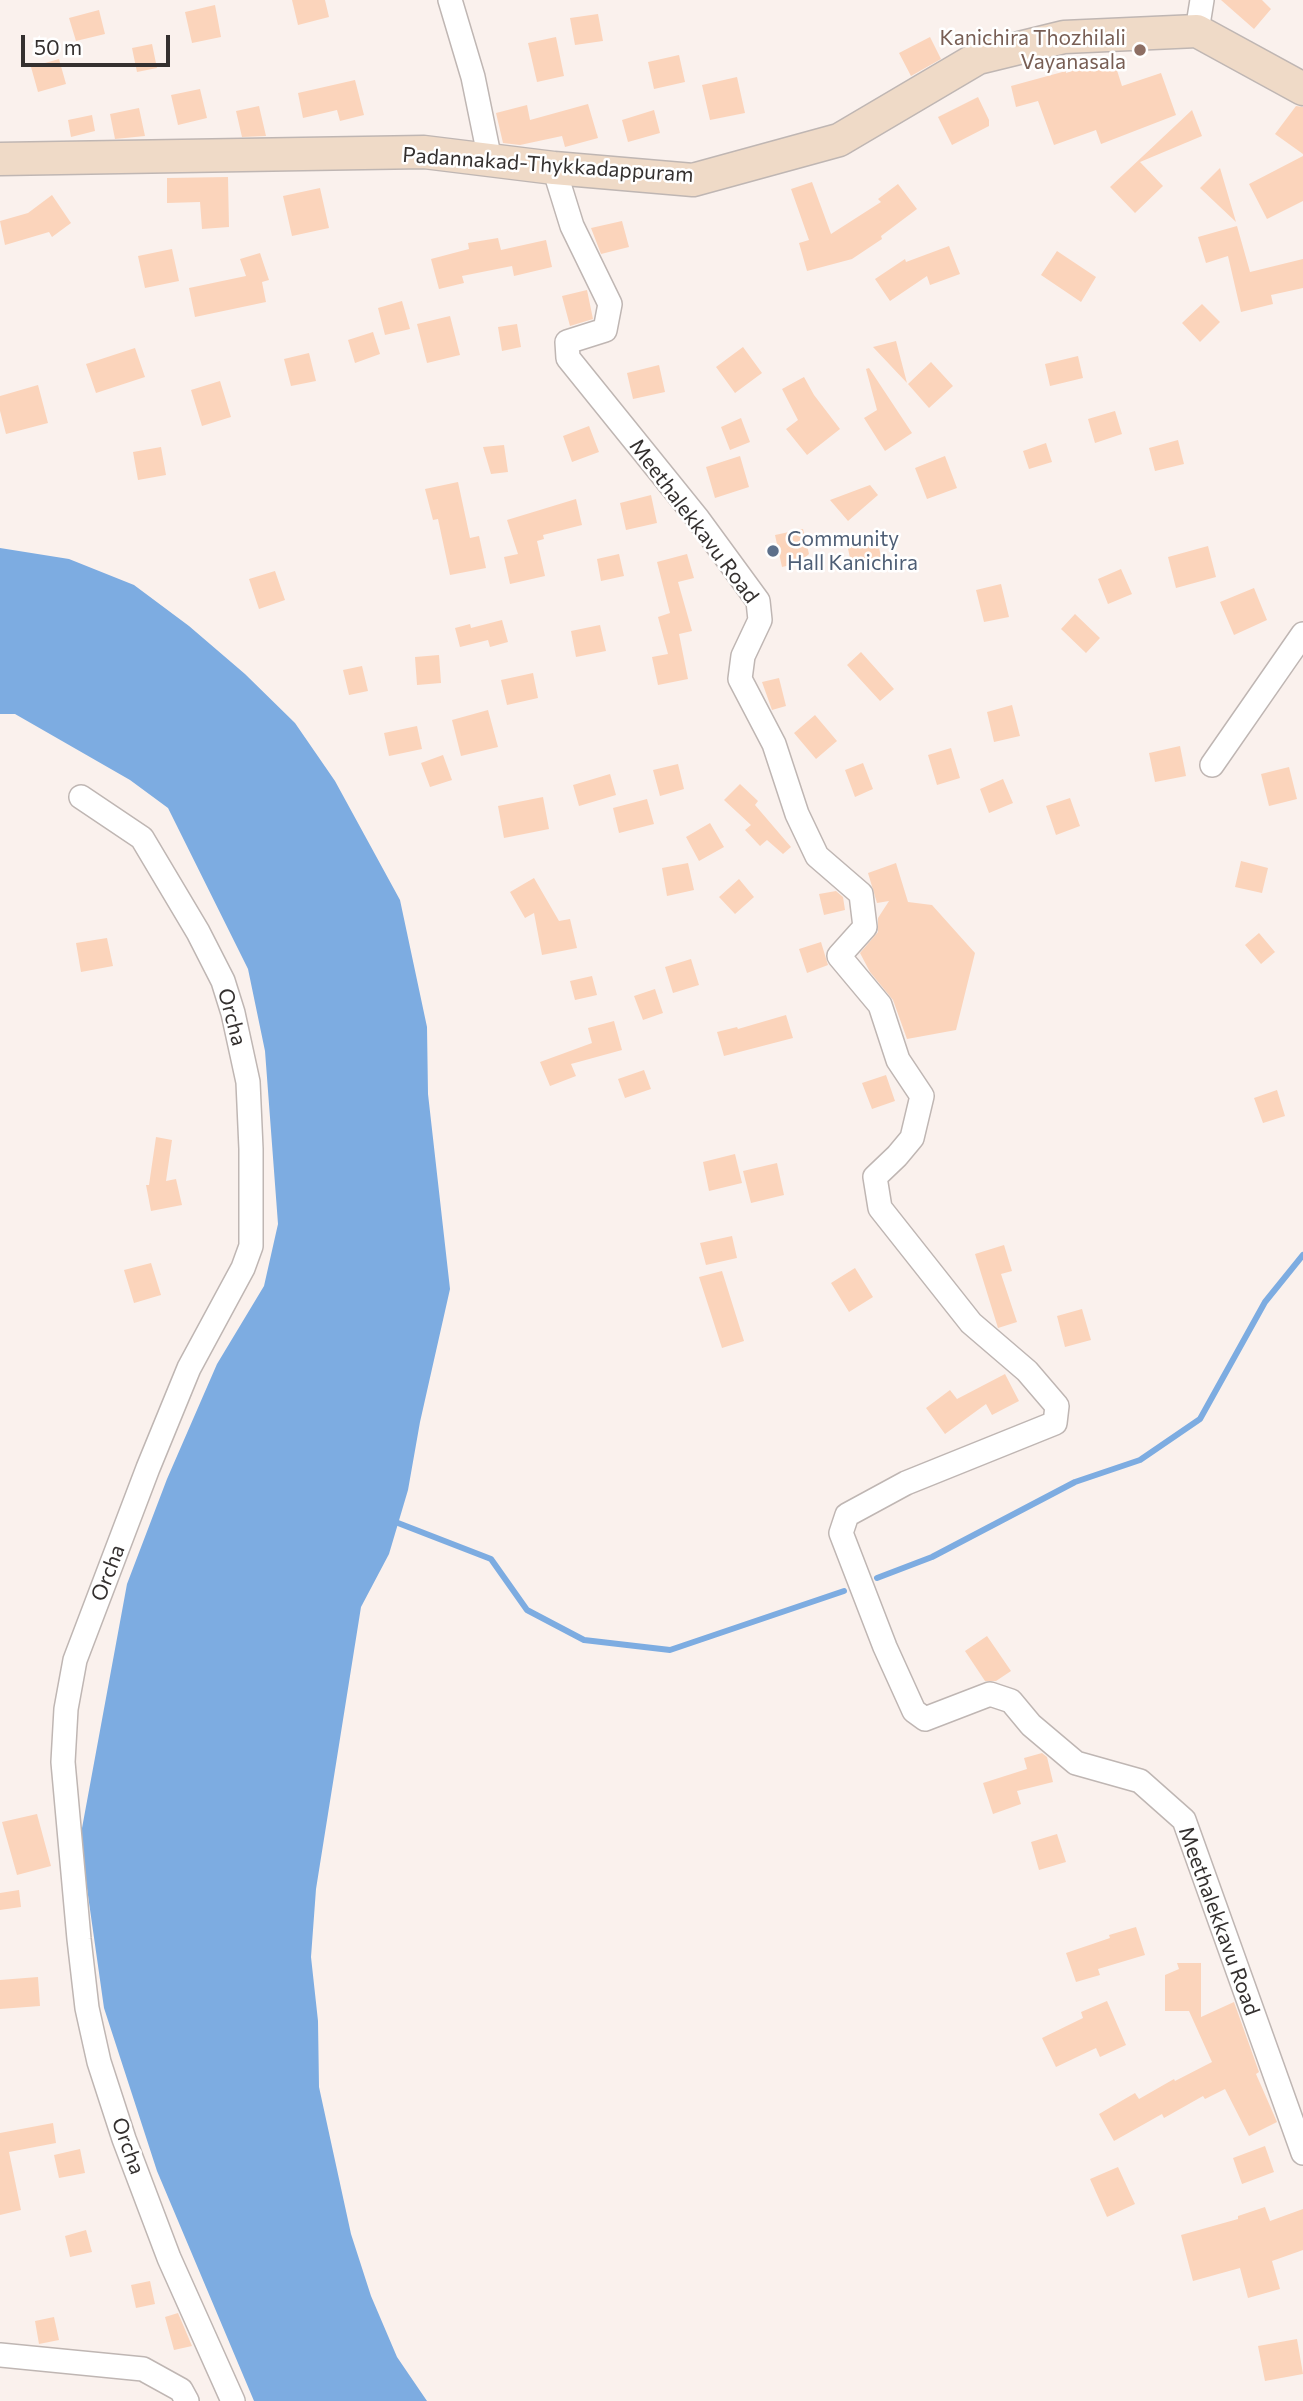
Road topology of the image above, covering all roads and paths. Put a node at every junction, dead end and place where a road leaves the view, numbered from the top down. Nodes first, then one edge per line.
1 (450, 0) edge
2 (1202, 0) edge
3 (1197, 31) junction
4 (1303, 89) edge
5 (0, 159) edge
6 (490, 160) junction
7 (554, 168) junction
8 (1303, 634) edge
9 (1212, 765) dead end
10 (80, 797) dead end
11 (1303, 2153) edge
12 (0, 2355) edge
13 (187, 2401) edge
14 (233, 2401) edge

1 - 6 street
2 - 3 street
3 - 4 main road
3 - 7 main road, Padannakad-Thykkadappuram
5 - 6 main road, Padannakad-Thykkadappuram
6 - 7 main road, Padannakad-Thykkadappuram
7 - 11 street, Meethalekkavu Road
8 - 9 street
10 - 14 street, Orcha
12 - 13 street

